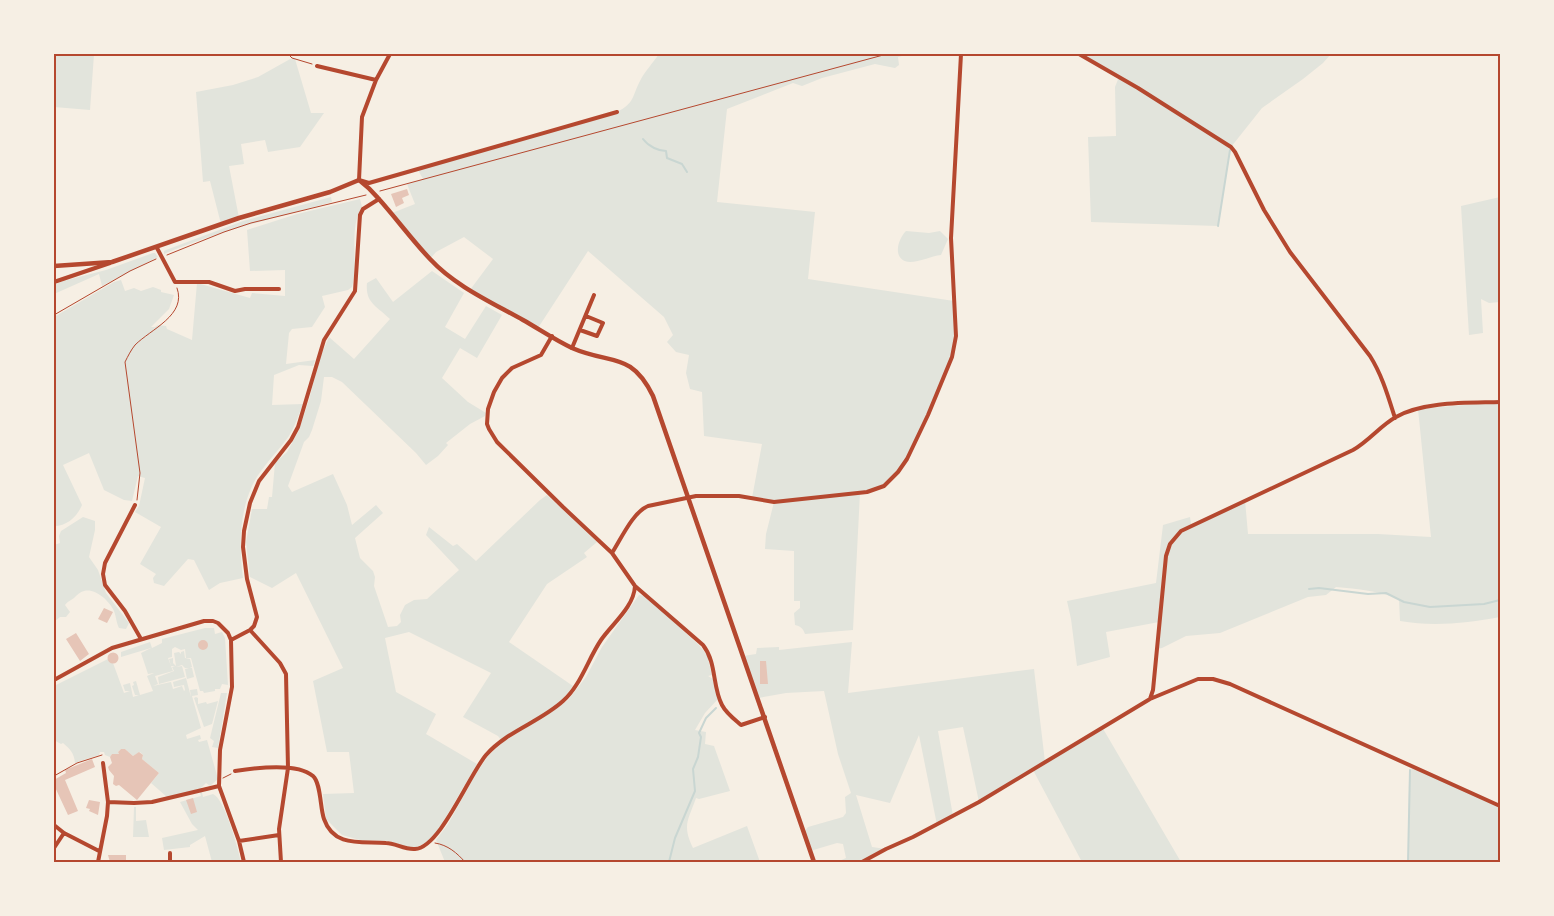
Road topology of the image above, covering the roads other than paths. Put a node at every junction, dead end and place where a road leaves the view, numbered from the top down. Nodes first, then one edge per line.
1 (390, 54) edge
2 (961, 54) edge
3 (1079, 54) edge
4 (317, 66) road end
5 (376, 80) junction
6 (617, 112) dead end
7 (359, 180) junction
8 (379, 199) junction
9 (157, 248) junction
10 (112, 262) junction
11 (54, 266) edge
12 (54, 282) edge
13 (279, 290) dead end
14 (594, 295) dead end
15 (586, 316) junction
16 (580, 330) junction
17 (552, 336) junction
18 (572, 348) junction
19 (1500, 402) edge
20 (1395, 418) junction
21 (688, 498) junction
22 (135, 506) road end
23 (612, 553) junction
24 (635, 586) junction
25 (250, 630) junction
26 (141, 639) junction
27 (231, 640) junction
28 (54, 680) edge
29 (1150, 699) junction
30 (765, 717) junction
31 (103, 763) dead end
32 (288, 768) junction
33 (235, 771) road end
34 (219, 786) junction
35 (108, 802) junction
36 (1500, 806) edge
37 (54, 825) edge
38 (64, 833) junction
39 (278, 835) junction
40 (239, 841) junction
41 (54, 848) edge
42 (99, 851) junction
43 (170, 853) dead end
44 (98, 862) edge
45 (170, 862) edge
46 (244, 862) edge
47 (281, 862) edge
48 (814, 862) edge
49 (862, 862) edge

1 - 5 street
2 - 21 street
3 - 20 street
4 - 5 street
5 - 7 street
6 - 7 street
7 - 8 street
7 - 9 street
8 - 17 street
8 - 25 street
9 - 10 street
9 - 13 street
10 - 11 street
10 - 12 street
14 - 15 street
15 - 16 street
15 - 16 street
16 - 18 street
17 - 18 street
17 - 23 street
18 - 21 street
19 - 20 street
20 - 29 street
21 - 23 street
21 - 30 street
22 - 26 street
23 - 24 street
24 - 30 street
24 - 32 street
25 - 27 street
25 - 32 street
26 - 27 street
26 - 28 street
27 - 34 street
29 - 36 street
29 - 49 street
30 - 48 street
31 - 35 street
32 - 33 street
32 - 39 street
34 - 35 street
34 - 40 street
35 - 42 street
37 - 38 street
38 - 41 street
38 - 42 street
39 - 40 street
39 - 47 street
40 - 46 street
42 - 44 street
43 - 45 street

